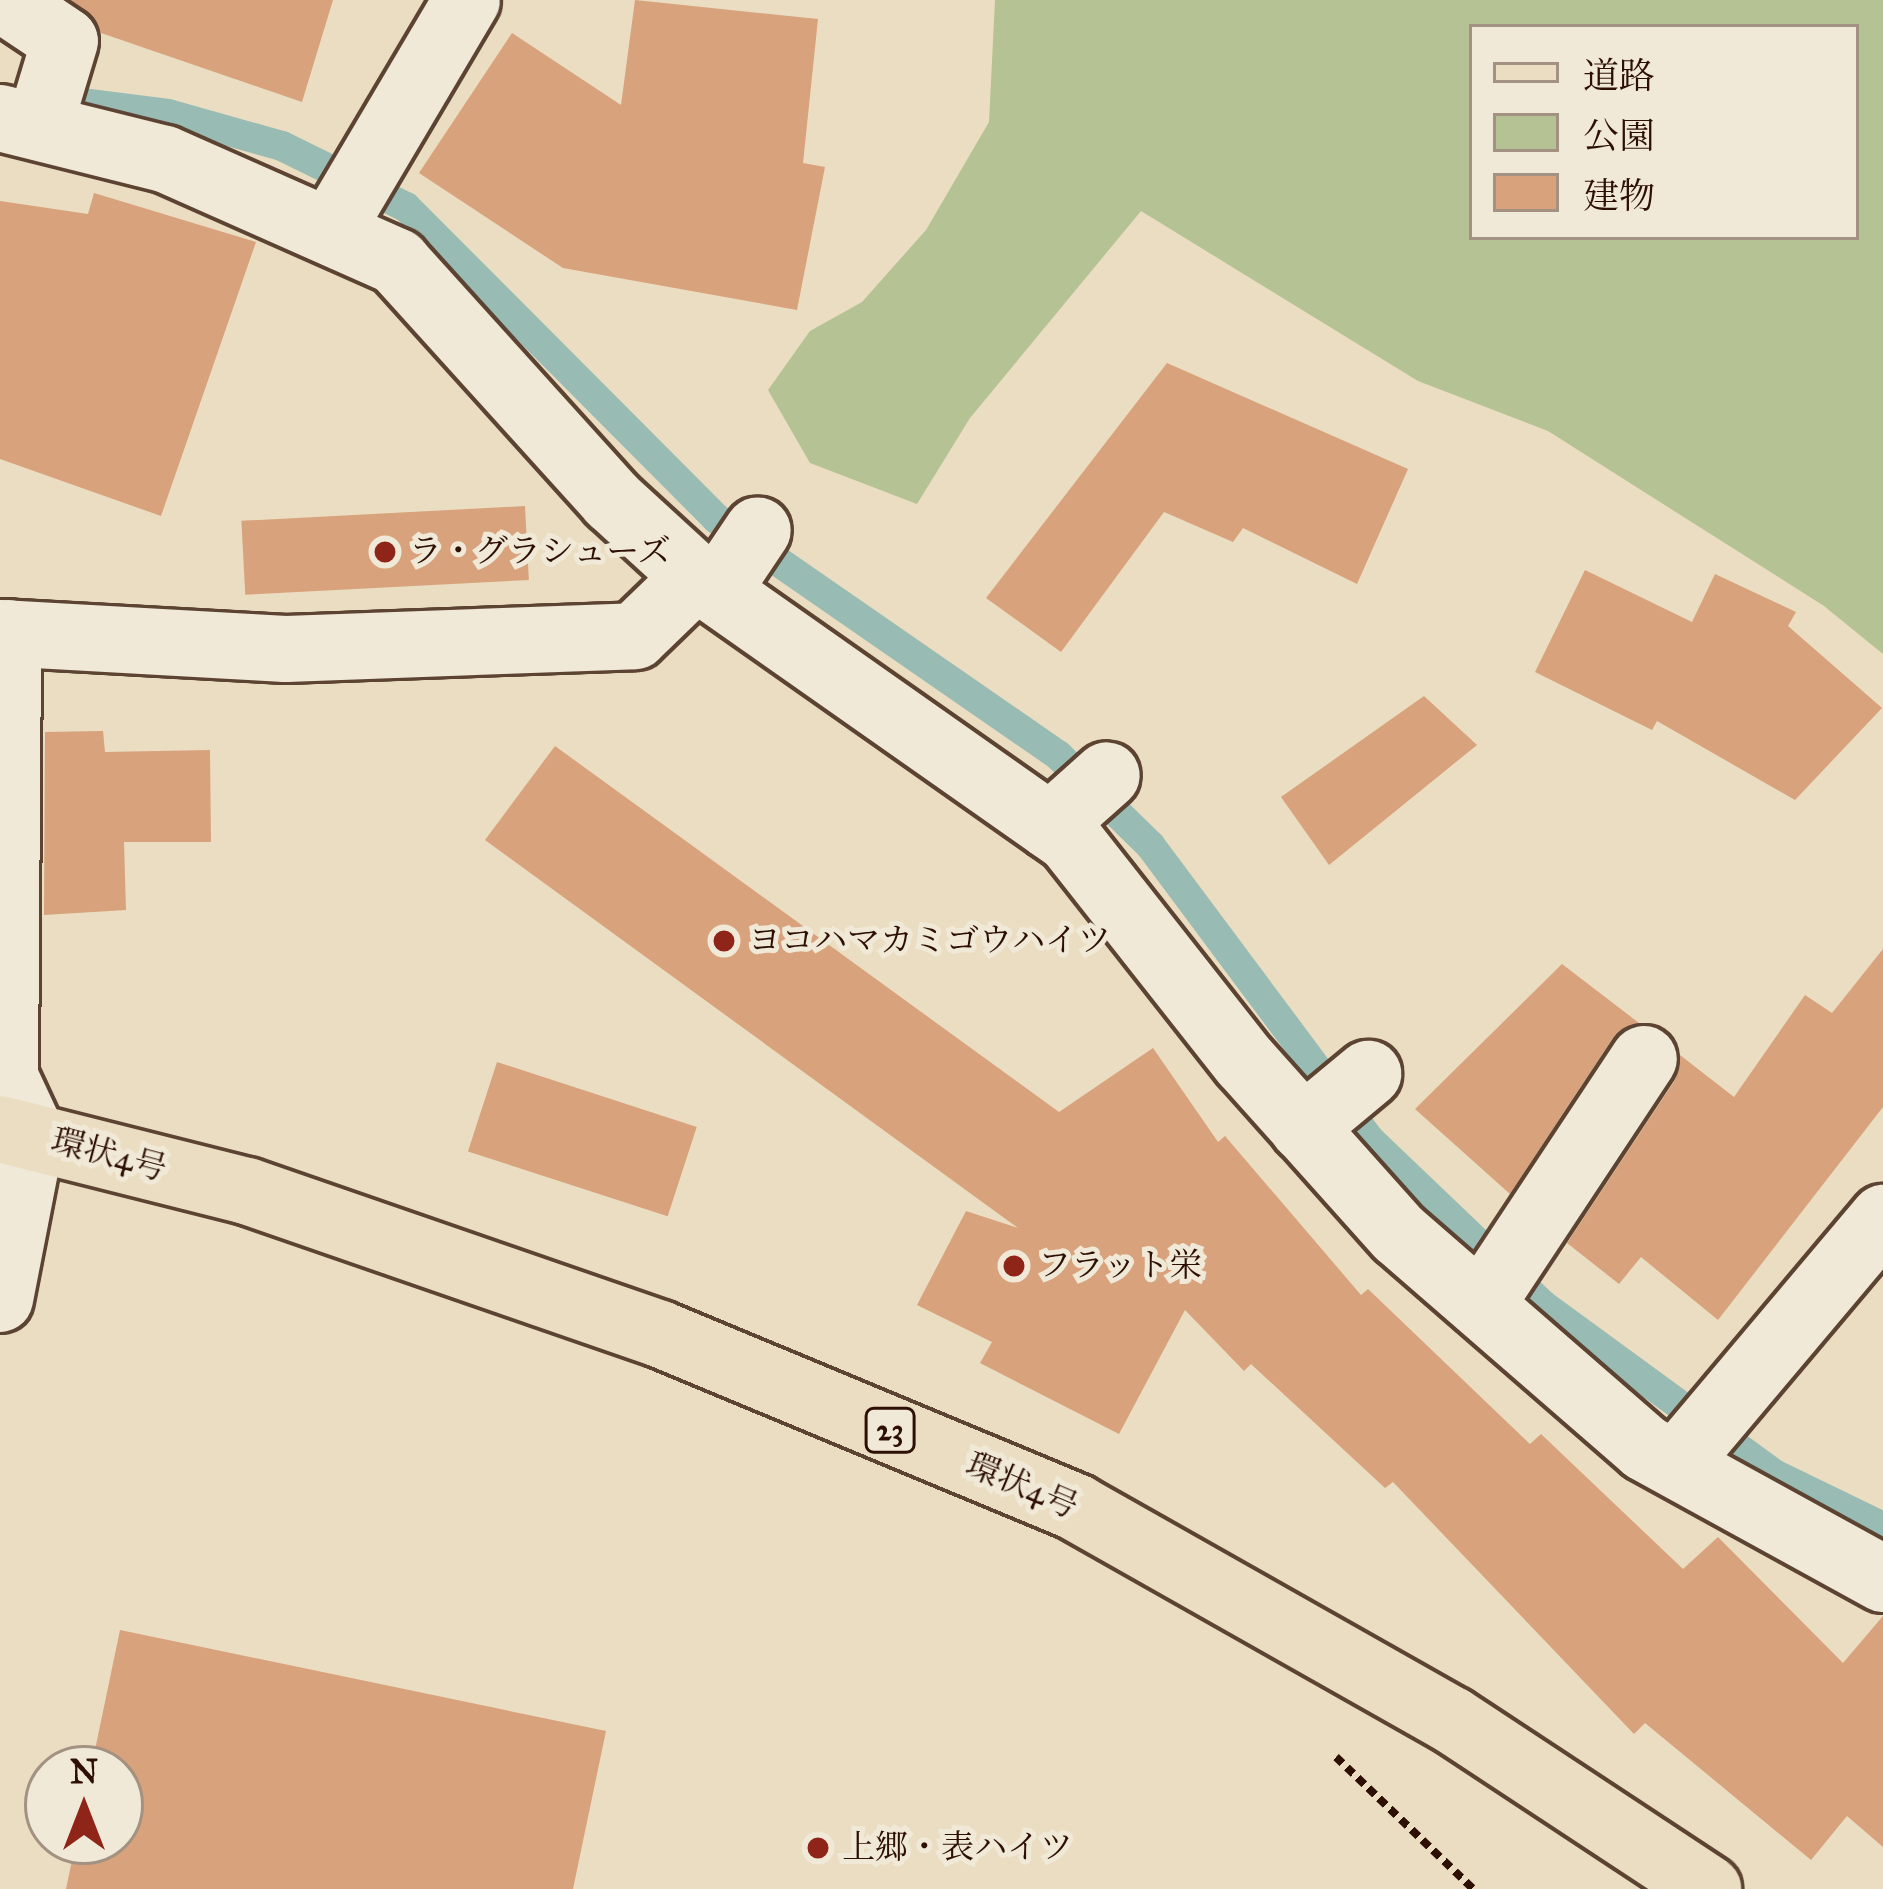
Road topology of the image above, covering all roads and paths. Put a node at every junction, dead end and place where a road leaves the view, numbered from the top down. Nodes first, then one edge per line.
1 (4, 0) edge
2 (466, 0) edge
3 (27, 121) edge
4 (333, 226) junction
5 (758, 530) dead end
6 (711, 584) junction
7 (4, 633) edge
8 (1107, 775) dead end
9 (1053, 824) junction
10 (1644, 1059) dead end
11 (1367, 1074) dead end
12 (1306, 1125) junction
13 (16, 1132) edge
14 (1883, 1219) edge
15 (0, 1299) edge
16 (1484, 1302) junction
17 (1684, 1455) junction
18 (1883, 1580) edge
19 (1708, 1889) edge

1 - 3 street
2 - 4 street
3 - 4 street
4 - 6 street
5 - 6 street
6 - 7 street
6 - 9 street
7 - 13 street
8 - 9 street
9 - 12 street
10 - 16 street
11 - 12 street
12 - 16 street
13 - 15 street
13 - 19 main road, 環状4号 / 23
14 - 17 street
16 - 17 street
17 - 18 street

